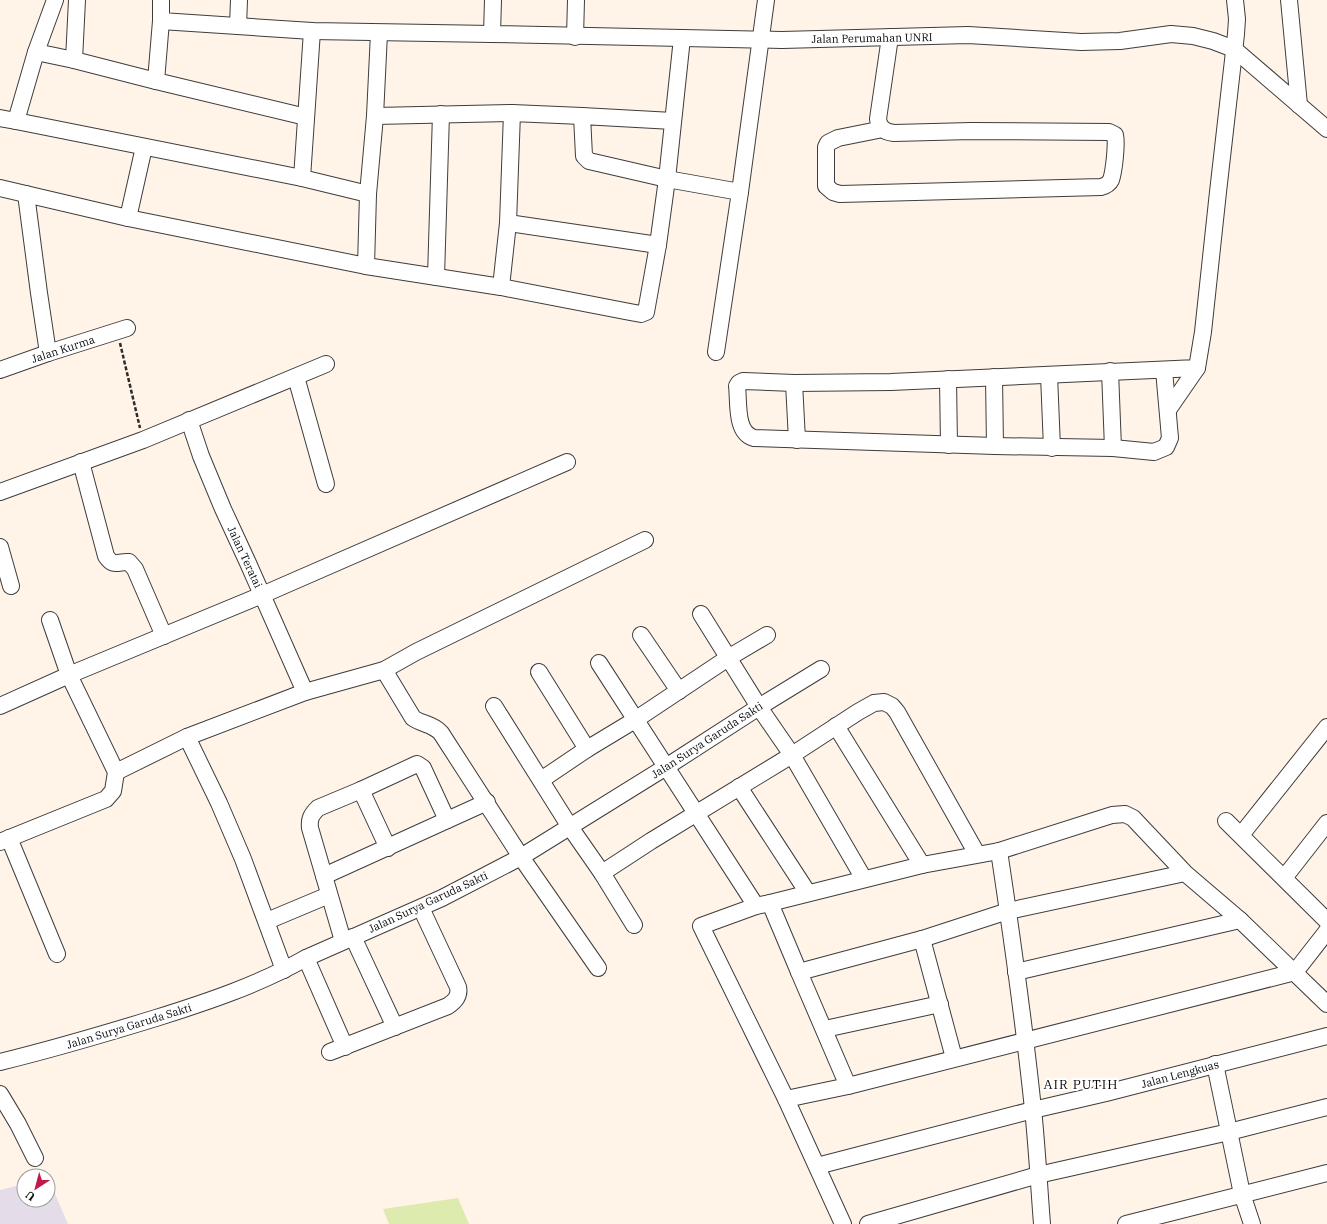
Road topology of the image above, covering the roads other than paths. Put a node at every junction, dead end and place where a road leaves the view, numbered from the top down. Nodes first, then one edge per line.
1 (55, 0) edge
2 (77, 0) edge
3 (161, 0) edge
4 (239, 0) edge
5 (493, 0) edge
6 (576, 0) edge
7 (766, 0) edge
8 (1235, 0) edge
9 (1289, 0) edge
10 (161, 21) junction
11 (238, 26) junction
12 (312, 31) junction
13 (380, 33) junction
14 (492, 34) junction
15 (575, 36) junction
16 (890, 37) junction
17 (682, 38) junction
18 (761, 40) junction
19 (1234, 49) junction
20 (36, 52) junction
21 (74, 60) junction
22 (156, 81) junction
23 (1299, 105) junction
24 (512, 113) junction
25 (441, 114) junction
26 (375, 116) junction
27 (582, 116) junction
28 (306, 117) junction
29 (8, 120) edge
30 (673, 121) junction
31 (1327, 129) edge
32 (883, 130) junction
33 (144, 147) junction
34 (302, 178) junction
35 (667, 179) junction
36 (0, 188) edge
37 (740, 192) junction
38 (26, 194) junction
39 (368, 194) junction
40 (128, 218) junction
41 (508, 223) junction
42 (658, 245) junction
43 (366, 266) junction
44 (436, 277) junction
45 (501, 287) junction
46 (122, 330) road end
47 (716, 352) dead end
48 (48, 353) junction
49 (326, 364) dead end
50 (1197, 368) junction
51 (0, 370) edge
52 (1164, 370) junction
53 (1110, 371) junction
54 (1049, 375) junction
55 (296, 377) junction
56 (994, 377) junction
57 (948, 379) junction
58 (794, 383) junction
59 (1168, 410) junction
60 (189, 420) junction
61 (797, 440) junction
62 (949, 445) junction
63 (994, 446) junction
64 (1052, 448) junction
65 (1113, 448) junction
66 (81, 462) junction
67 (567, 462) dead end
68 (326, 484) dead end
69 (0, 492) edge
70 (645, 540) dead end
71 (0, 547) edge
72 (12, 586) dead end
73 (262, 595) junction
74 (701, 614) dead end
75 (50, 620) dead end
76 (641, 635) dead end
77 (767, 635) dead end
78 (164, 636) junction
79 (728, 658) junction
80 (599, 663) dead end
81 (821, 669) dead end
82 (384, 670) junction
83 (539, 672) dead end
84 (69, 675) junction
85 (679, 691) junction
86 (305, 692) junction
87 (0, 706) edge
88 (494, 706) dead end
89 (759, 707) junction
90 (635, 720) junction
91 (836, 726) junction
92 (1327, 727) edge
93 (187, 737) junction
94 (587, 749) junction
95 (792, 755) junction
96 (666, 767) junction
97 (116, 772) junction
98 (541, 780) junction
99 (739, 787) junction
100 (361, 790) junction
101 (487, 802) junction
102 (696, 814) junction
103 (447, 820) junction
104 (1226, 821) dead end
105 (1327, 823) edge
106 (570, 827) junction
107 (1242, 835) junction
108 (4, 840) edge
109 (388, 848) junction
110 (999, 851) junction
111 (977, 854) junction
112 (521, 857) junction
113 (922, 865) junction
114 (602, 873) junction
115 (1185, 873) junction
116 (324, 876) junction
117 (1284, 878) junction
118 (864, 879) junction
119 (808, 893) junction
120 (330, 895) junction
121 (763, 905) junction
122 (421, 908) junction
123 (1008, 911) junction
124 (1240, 920) junction
125 (267, 921) junction
126 (1327, 921) edge
127 (634, 925) dead end
128 (1327, 931) edge
129 (922, 938) junction
130 (348, 939) junction
131 (57, 954) dead end
132 (306, 958) junction
133 (598, 968) dead end
134 (284, 970) junction
135 (799, 972) junction
136 (1016, 972) junction
137 (1295, 972) junction
138 (940, 1004) junction
139 (1327, 1004) edge
140 (395, 1027) junction
141 (825, 1029) junction
142 (1327, 1036) edge
143 (1025, 1041) junction
144 (1, 1058) edge
145 (954, 1058) junction
146 (1215, 1064) junction
147 (848, 1086) junction
148 (0, 1094) edge
149 (786, 1099) junction
150 (1327, 1107) edge
151 (1033, 1110) junction
152 (1229, 1132) junction
153 (35, 1158) dead end
154 (817, 1166) junction
155 (1327, 1173) edge
156 (1038, 1175) junction
157 (1242, 1194) junction
158 (843, 1224) edge
159 (868, 1224) edge
160 (1042, 1224) edge
161 (1126, 1224) edge
162 (1252, 1224) edge

1 - 20 street
2 - 21 street
3 - 10 street
4 - 11 street
5 - 14 street
6 - 15 street
7 - 18 street
8 - 19 street
9 - 23 street
10 - 11 street, Jalan Perumahan UNRI
10 - 22 street
11 - 12 street, Jalan Perumahan UNRI
12 - 13 street, Jalan Perumahan UNRI
12 - 28 street
13 - 14 street, Jalan Perumahan UNRI
13 - 26 street
14 - 15 street, Jalan Perumahan UNRI
15 - 17 street, Jalan Perumahan UNRI
16 - 18 street, Jalan Perumahan UNRI
16 - 19 street, Jalan Perumahan UNRI
16 - 32 street
17 - 18 street, Jalan Perumahan UNRI
17 - 30 street
18 - 37 street
19 - 23 street, Jalan Perumahan UNRI
19 - 50 street
20 - 21 street
20 - 29 street
21 - 22 street
22 - 28 street
23 - 31 street, Jalan Perumahan UNRI
24 - 25 street
24 - 27 street
24 - 41 street
25 - 26 street
25 - 44 street
26 - 39 street
27 - 30 street
27 - 35 street
28 - 34 street
29 - 33 street
30 - 35 street
32 - 32 street
33 - 34 street
33 - 40 street
34 - 39 street
35 - 37 street
35 - 42 street
36 - 38 street
37 - 47 street
38 - 40 street
38 - 48 street
39 - 43 street
40 - 43 street
41 - 42 street
41 - 45 street
42 - 45 street
43 - 44 street
44 - 45 street
46 - 48 street, Jalan Kurma
48 - 51 street, Jalan Kurma
49 - 55 street
50 - 52 street
50 - 59 street
52 - 53 street
52 - 59 street
53 - 54 street
53 - 65 street
54 - 56 street
54 - 64 street
55 - 60 street
55 - 68 street
56 - 57 street
56 - 63 street
57 - 58 street
57 - 62 street
58 - 61 street
58 - 61 street
59 - 65 street
60 - 66 street
60 - 73 street, Jalan Teratai
61 - 62 street
62 - 63 street
63 - 64 street
64 - 65 street
66 - 69 street
66 - 78 street
67 - 73 street
70 - 82 street
71 - 72 street
73 - 78 street
73 - 86 street, Jalan Teratai
74 - 79 street
75 - 84 street
76 - 85 street
77 - 79 street
78 - 84 street
79 - 85 street
79 - 89 street
80 - 90 street
81 - 89 street, Jalan Surya Garuda Sakti
82 - 86 street
82 - 101 street
83 - 94 street
84 - 87 street
84 - 97 street
85 - 90 street
86 - 93 street
88 - 98 street
89 - 95 street
89 - 96 street, Jalan Surya Garuda Sakti
90 - 94 street
90 - 96 street
91 - 95 street
91 - 111 street
91 - 113 street
92 - 107 street
93 - 97 street
93 - 125 street
94 - 98 street
95 - 99 street
95 - 118 street
96 - 102 street
96 - 106 street, Jalan Surya Garuda Sakti
97 - 108 street
98 - 106 street
99 - 102 street
99 - 119 street
100 - 103 street
100 - 109 street
100 - 116 street
101 - 103 street
101 - 112 street
102 - 114 street
102 - 121 street
103 - 109 street
104 - 107 street
105 - 117 street
106 - 112 street, Jalan Surya Garuda Sakti
106 - 114 street
107 - 117 street
108 - 131 street
109 - 116 street
110 - 111 street
110 - 115 street
110 - 123 street
111 - 113 street
112 - 122 street, Jalan Surya Garuda Sakti
112 - 133 street
113 - 118 street
114 - 127 street
115 - 123 street
115 - 124 street
116 - 120 street
117 - 126 street
118 - 119 street
119 - 121 street
120 - 125 street
120 - 130 street
121 - 135 street
121 - 149 street
122 - 130 street, Jalan Surya Garuda Sakti
122 - 140 street
123 - 129 street
123 - 136 street
124 - 136 street
124 - 137 street
125 - 134 street
128 - 137 street
129 - 135 street
129 - 138 street
130 - 132 street, Jalan Surya Garuda Sakti
130 - 140 street
132 - 134 street, Jalan Surya Garuda Sakti
132 - 140 street
134 - 144 street, Jalan Surya Garuda Sakti
135 - 141 street
136 - 143 street
137 - 139 street
137 - 143 street
138 - 141 street
138 - 145 street
141 - 147 street
142 - 146 street, Jalan Lengkuas
143 - 145 street
143 - 151 street
145 - 147 street
146 - 151 street, Jalan Lengkuas
146 - 152 street
147 - 149 street
148 - 153 street
149 - 154 street
150 - 152 street
151 - 154 street, Jalan Lengkuas
151 - 156 street
152 - 156 street
152 - 157 street
154 - 158 street
155 - 157 street
156 - 159 street
156 - 160 street
157 - 161 street
157 - 162 street

